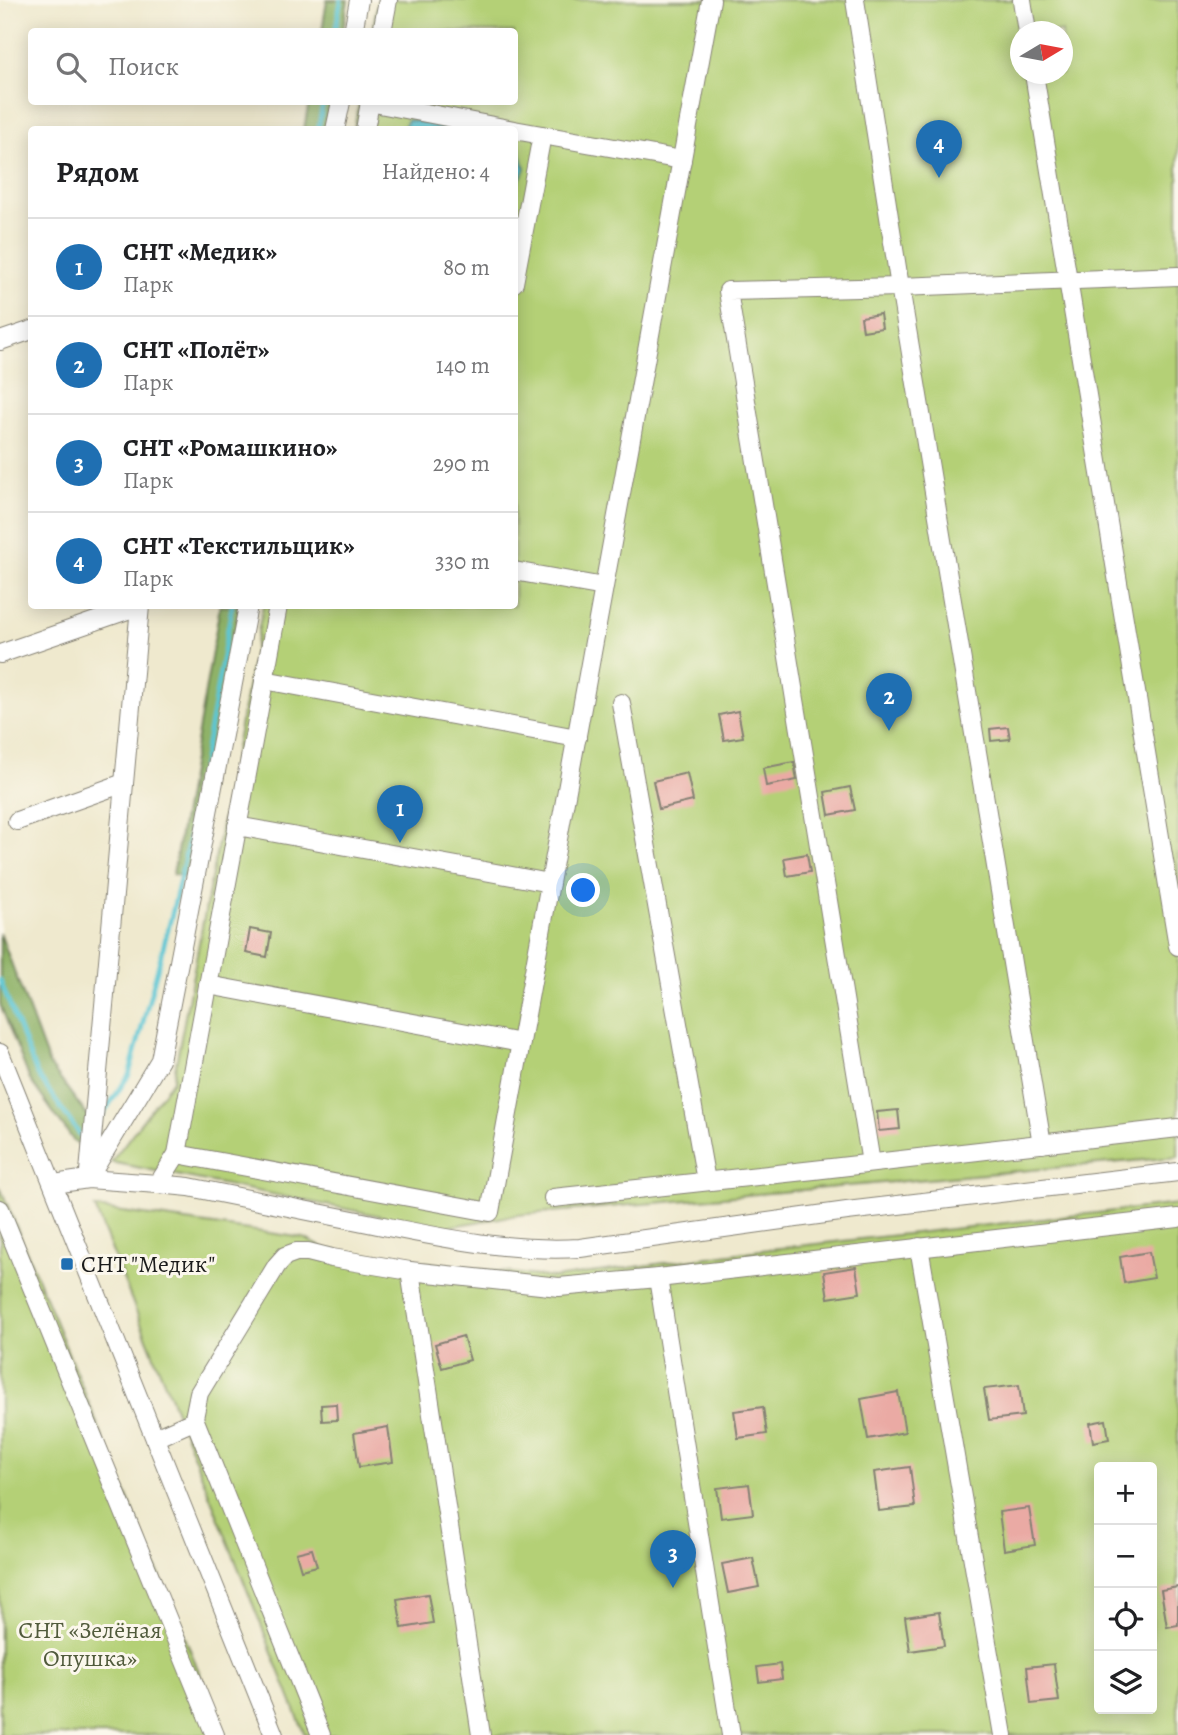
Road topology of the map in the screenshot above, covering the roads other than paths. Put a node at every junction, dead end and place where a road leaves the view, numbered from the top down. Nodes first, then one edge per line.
1 (359, 0) edge
2 (388, 0) edge
3 (711, 0) edge
4 (855, 0) edge
5 (1022, 0) edge
6 (1025, 21) edge
7 (354, 28) edge
8 (383, 28) edge
9 (1036, 84) edge
10 (340, 105) edge
11 (369, 105) edge
12 (385, 105) edge
13 (336, 126) edge
14 (366, 126) edge
15 (493, 126) edge
16 (518, 131) edge
17 (542, 135) junction
18 (682, 160) junction
19 (518, 262) edge
20 (1178, 276) edge
21 (1069, 280) junction
22 (900, 287) junction
23 (28, 331) edge
24 (0, 341) edge
25 (518, 572) edge
26 (604, 587) junction
27 (130, 609) edge
28 (139, 609) edge
29 (247, 609) edge
30 (277, 609) edge
31 (0, 654) edge
32 (264, 680) junction
33 (621, 703) dead end
34 (577, 738) junction
35 (124, 783) junction
36 (17, 821) dead end
37 (237, 826) junction
38 (550, 883) junction
39 (1178, 946) edge
40 (208, 985) junction
41 (521, 1043) junction
42 (0, 1053) edge
43 (1178, 1128) edge
44 (1042, 1144) junction
45 (177, 1154) junction
46 (871, 1163) junction
47 (1178, 1172) edge
48 (89, 1179) junction
49 (706, 1181) junction
50 (54, 1184) junction
51 (158, 1184) junction
52 (553, 1198) dead end
53 (0, 1209) edge
54 (1178, 1218) edge
55 (919, 1247) junction
56 (410, 1271) junction
57 (658, 1278) junction
58 (194, 1418) junction
59 (155, 1438) junction
60 (215, 1735) edge
61 (274, 1735) edge
62 (321, 1735) edge
63 (481, 1735) edge
64 (731, 1735) edge
65 (1003, 1735) edge

1 - 7 street
2 - 8 street
3 - 18 street
4 - 22 street
5 - 6 street
9 - 21 street
10 - 13 street
11 - 14 street
12 - 15 street
16 - 17 street
17 - 18 street
17 - 19 street
18 - 26 street
20 - 21 street
21 - 22 street
21 - 39 street
22 - 44 street
22 - 46 street
23 - 24 street
25 - 26 street
26 - 34 street
27 - 31 street
28 - 35 street
29 - 48 street
30 - 32 street
32 - 34 street
32 - 37 street
33 - 49 street
34 - 38 street
35 - 36 street
35 - 48 street
37 - 38 street
37 - 40 street
38 - 41 street
40 - 41 street
40 - 45 street
41 - 45 street
42 - 50 street
43 - 44 street
44 - 46 street
45 - 51 street
46 - 49 street
47 - 51 street
48 - 50 street
48 - 51 street
49 - 52 street
50 - 59 street
53 - 60 street
54 - 55 street
55 - 57 street
55 - 65 street
56 - 57 street
56 - 58 street
56 - 63 street
57 - 64 street
58 - 59 street
58 - 62 street
59 - 61 street

